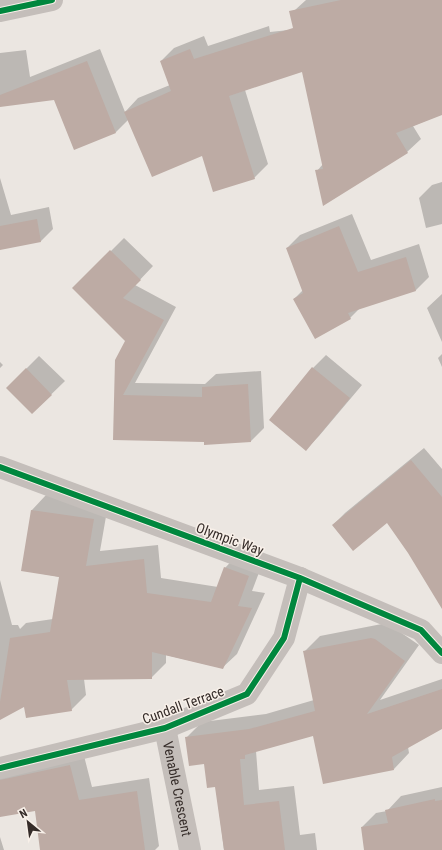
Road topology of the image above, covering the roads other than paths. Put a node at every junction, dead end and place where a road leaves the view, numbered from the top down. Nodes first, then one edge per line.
1 (52, 0) edge
2 (0, 11) edge
3 (0, 467) edge
4 (300, 578) junction
5 (442, 653) edge
6 (165, 728) junction
7 (0, 768) edge
8 (190, 850) edge

1 - 2 street
3 - 4 street, Olympic Way
4 - 5 street, Olympic Way
4 - 6 street, Cundall Terrace
6 - 7 street, Cundall Terrace
6 - 8 street, Venable Crescent

